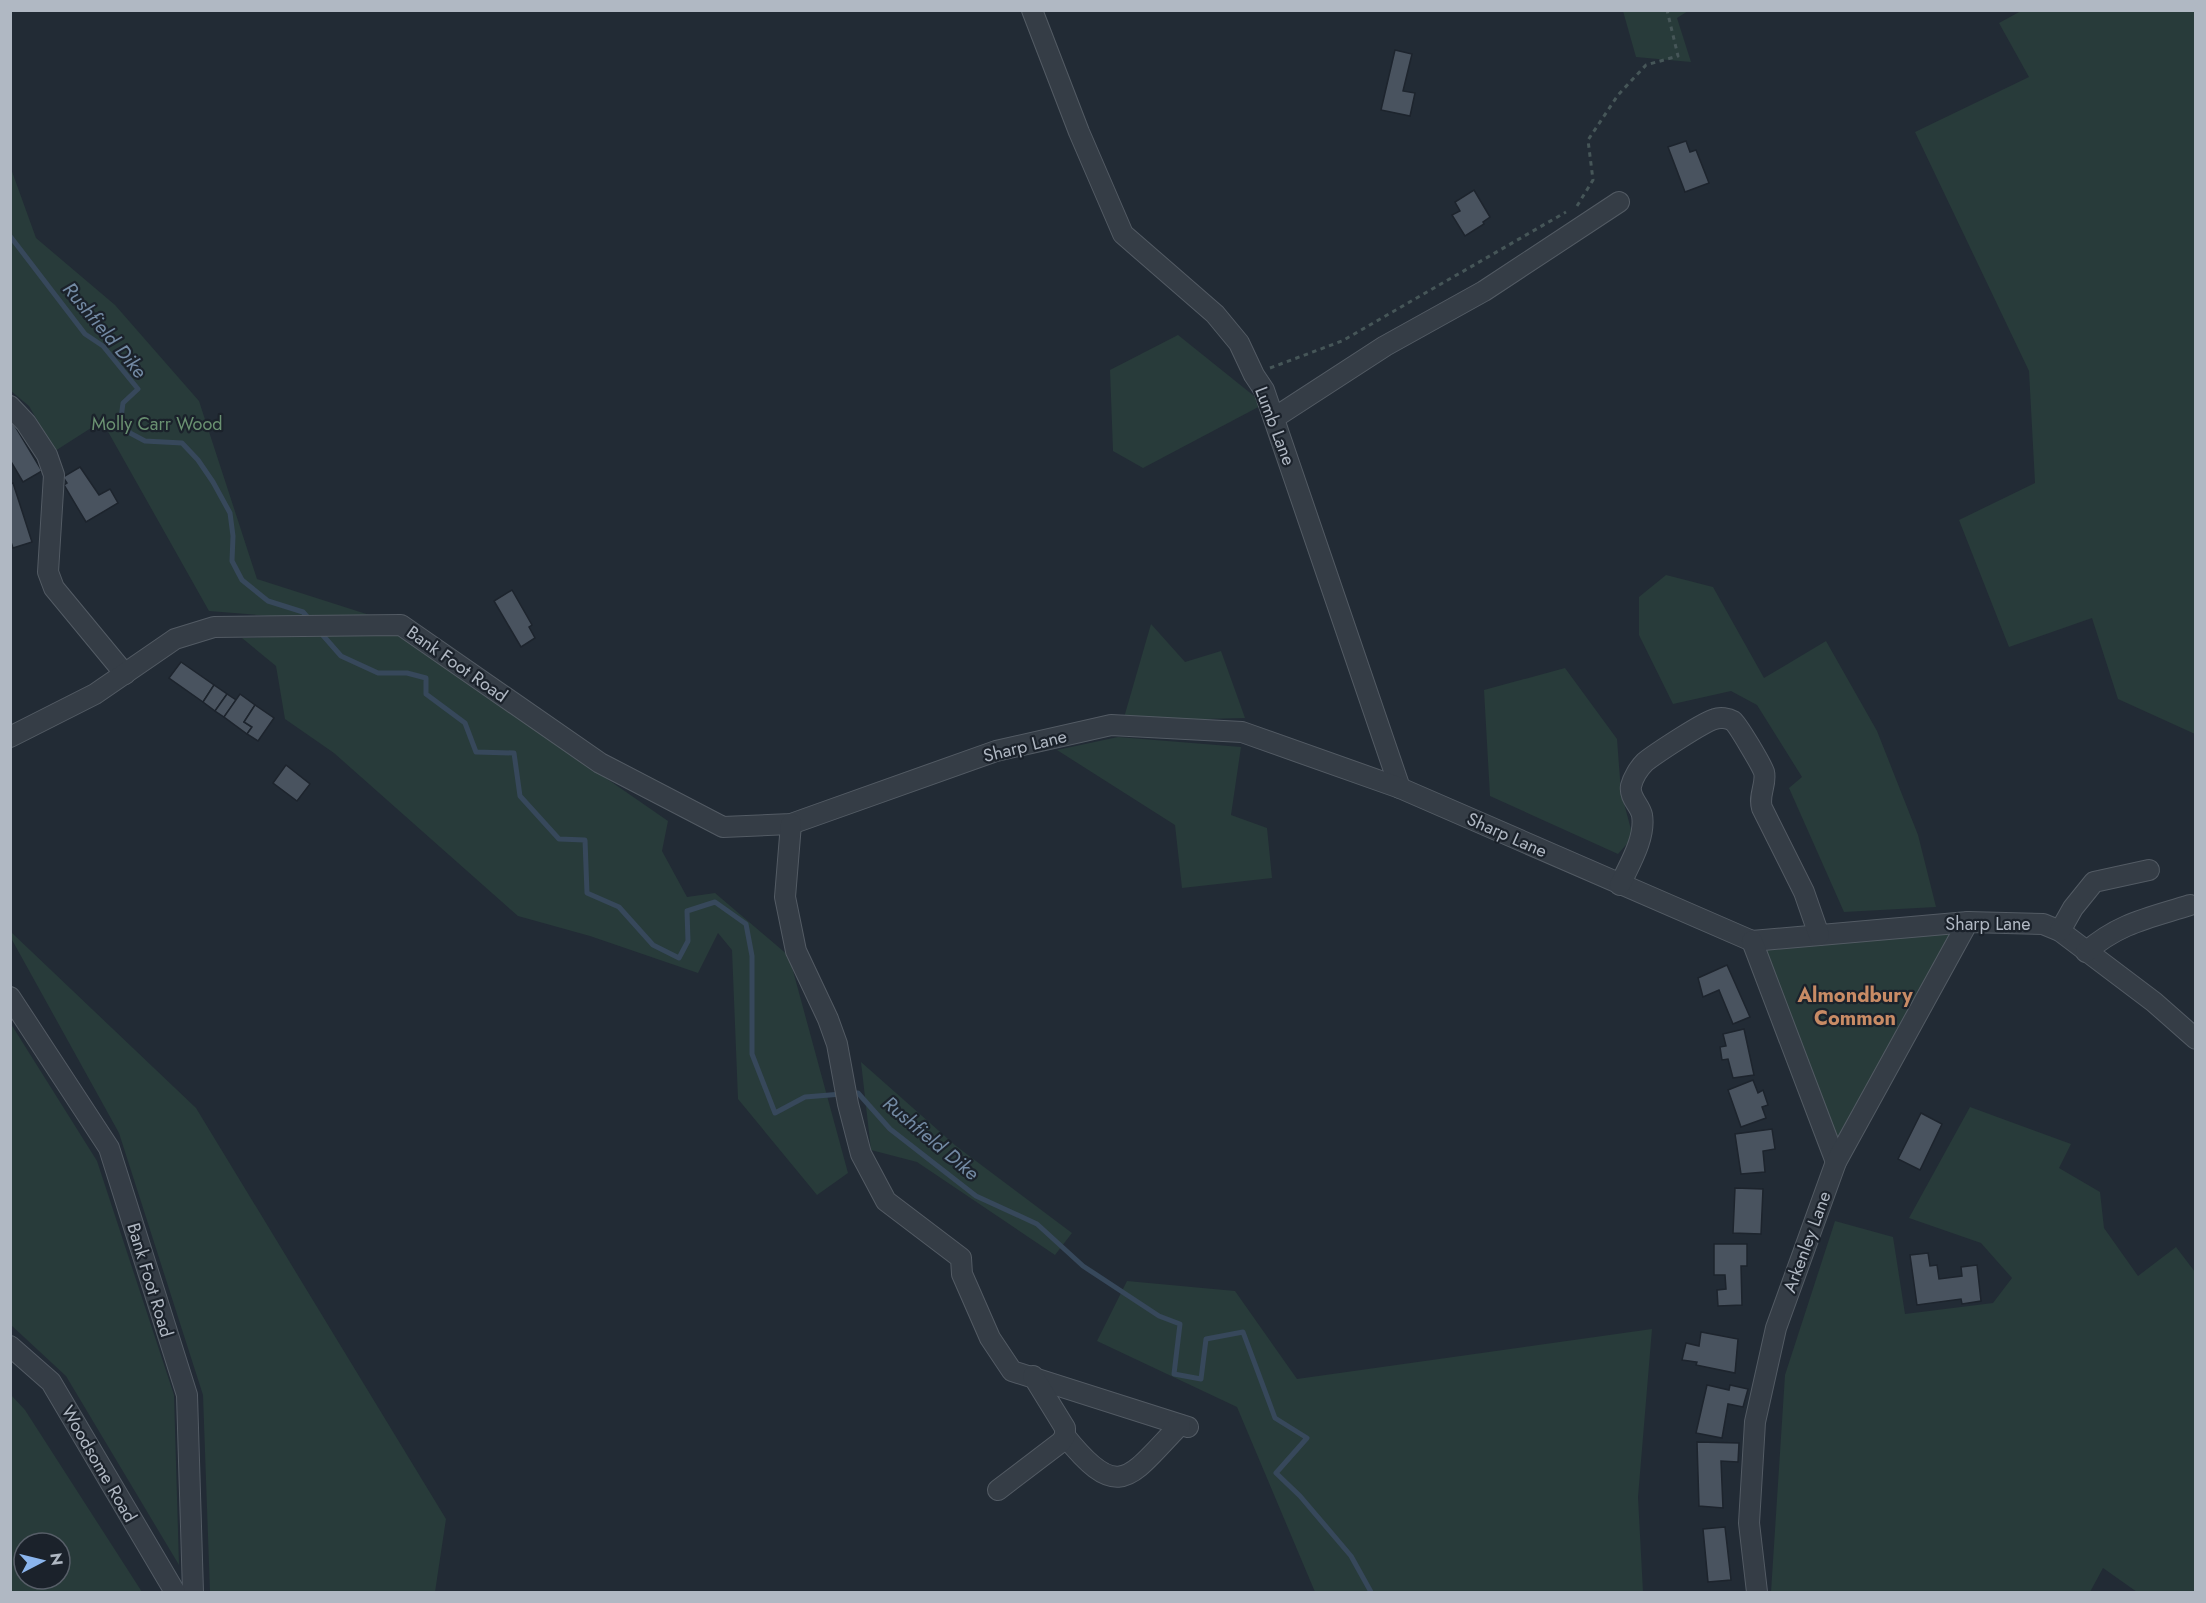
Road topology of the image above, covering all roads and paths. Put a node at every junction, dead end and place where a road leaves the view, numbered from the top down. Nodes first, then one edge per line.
1 (1032, 10) edge
2 (1667, 10) edge
3 (1619, 202) dead end
4 (1577, 206) dead end
5 (1567, 212) dead end
6 (1254, 375) junction
7 (10, 406) edge
8 (1274, 418) junction
9 (125, 674) junction
10 (10, 737) edge
11 (1400, 788) junction
12 (791, 825) junction
13 (2149, 870) dead end
14 (1620, 885) junction
15 (2190, 905) dead end
16 (1968, 922) junction
17 (2060, 931) junction
18 (1819, 935) junction
19 (1752, 941) junction
20 (2086, 952) junction
21 (10, 997) edge
22 (2196, 1039) edge
23 (1836, 1162) junction
24 (10, 1346) edge
25 (1033, 1376) junction
26 (1065, 1436) junction
27 (998, 1490) dead end
28 (175, 1593) edge
29 (193, 1593) edge
30 (1757, 1593) edge

1 - 6 street, Lumb Lane
2 - 4 path
3 - 8 street
5 - 6 path
6 - 8 street, Lumb Lane
7 - 9 street
8 - 11 street, Lumb Lane
9 - 10 street, Bank Foot Road
9 - 12 street, Bank Foot Road
11 - 12 street, Sharp Lane
11 - 14 street, Sharp Lane
12 - 25 street
13 - 17 street
14 - 18 street
14 - 19 street, Sharp Lane
15 - 20 street
16 - 17 street, Sharp Lane
16 - 18 street, Sharp Lane
16 - 23 street, Arkenley Lane
17 - 20 street, Sharp Lane
18 - 19 street, Sharp Lane
19 - 23 street
20 - 22 street, Sharp Lane
21 - 29 street, Bank Foot Road
23 - 30 street, Arkenley Lane
24 - 28 street, Woodsome Road
25 - 26 street
25 - 26 street
26 - 27 street

